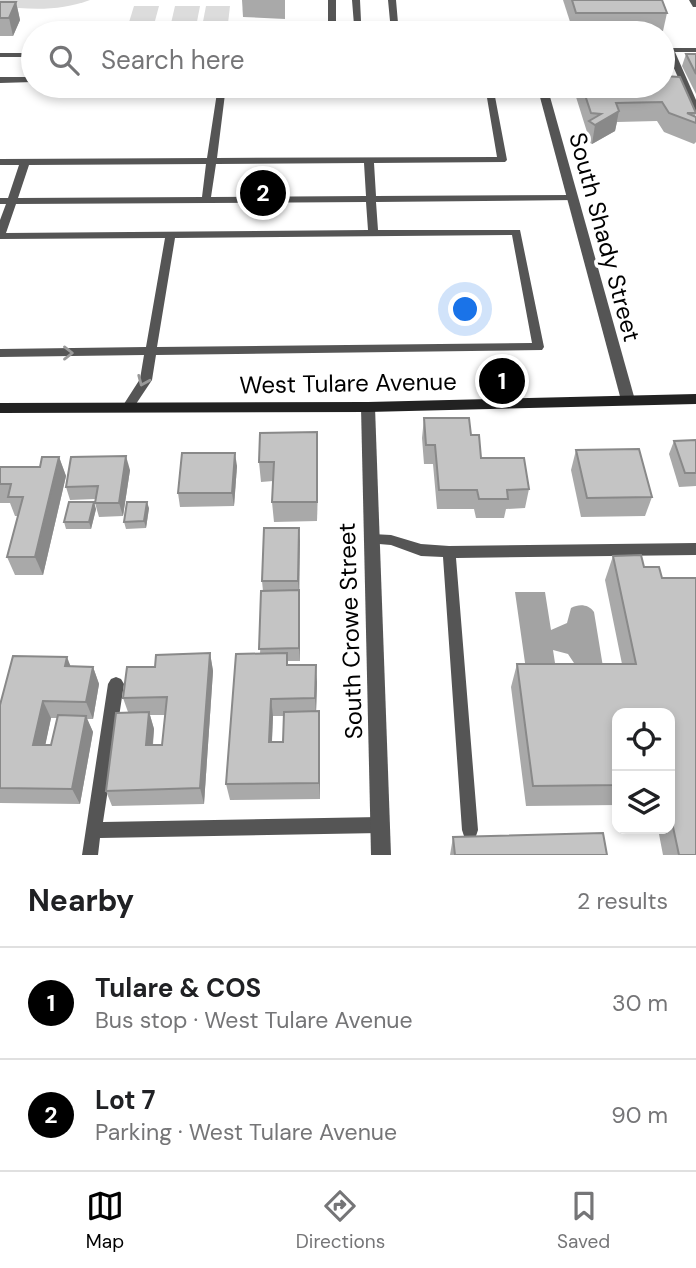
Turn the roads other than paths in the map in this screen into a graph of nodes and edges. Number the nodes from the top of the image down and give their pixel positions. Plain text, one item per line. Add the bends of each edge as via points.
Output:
1 (332, 0) edge
2 (356, 0) edge
3 (392, 0) edge
4 (693, 0) edge
5 (696, 5) edge
6 (332, 21) edge
7 (357, 21) edge
8 (394, 21) edge
9 (675, 50) edge
10 (696, 50) edge
11 (0, 55) edge
12 (21, 55) edge
13 (675, 68) edge
14 (0, 80) edge
15 (21, 80) edge
16 (220, 98) edge
17 (491, 98) edge
18 (545, 98) edge
19 (696, 110) edge
20 (369, 160) junction
21 (0, 162) edge
22 (25, 162) junction
23 (211, 162) junction
24 (573, 198) junction
25 (371, 199) junction
26 (206, 200) junction
27 (0, 201) edge
28 (12, 201) junction
29 (373, 233) junction
30 (171, 234) junction
31 (0, 235) edge
32 (151, 352) junction
33 (0, 353) edge
34 (696, 399) edge
35 (628, 400) junction
36 (128, 407) junction
37 (368, 407) junction
38 (0, 408) edge
39 (372, 539) junction
40 (696, 549) edge
41 (449, 551) junction
42 (116, 684) dead end
43 (380, 825) junction
44 (93, 830) junction
45 (470, 830) dead end
46 (90, 855) edge
47 (381, 855) edge

1 - 6 lane
2 - 7 lane
3 - 8 lane
4 - 5 lane
9 - 10 lane
11 - 12 lane
13 - 19 lane
14 - 15 lane
16 - 23 lane
17 - 20 lane via 502,160
18 - 24 street, South Shady Street
20 - 23 lane
20 - 25 lane
21 - 22 lane
22 - 23 lane
22 - 28 lane
23 - 26 lane
24 - 25 lane
24 - 35 street, South Shady Street
25 - 26 lane
25 - 29 lane
26 - 28 lane
27 - 28 lane
28 - 31 lane
29 - 30 lane
29 - 32 lane via 516,232 538,347
30 - 31 lane
30 - 32 lane
33 -> 32 lane
32 -> 36 lane via 146,380
34 - 35 street, West Tulare Avenue
35 - 37 street, West Tulare Avenue
36 - 37 street, West Tulare Avenue
36 - 38 street, West Tulare Avenue
37 - 39 street, South Crowe Street
39 - 41 lane
39 - 43 street, South Crowe Street
40 - 41 lane
41 - 45 lane
42 - 44 lane
43 - 44 lane
43 - 47 street, South Crowe Street
44 - 46 lane

